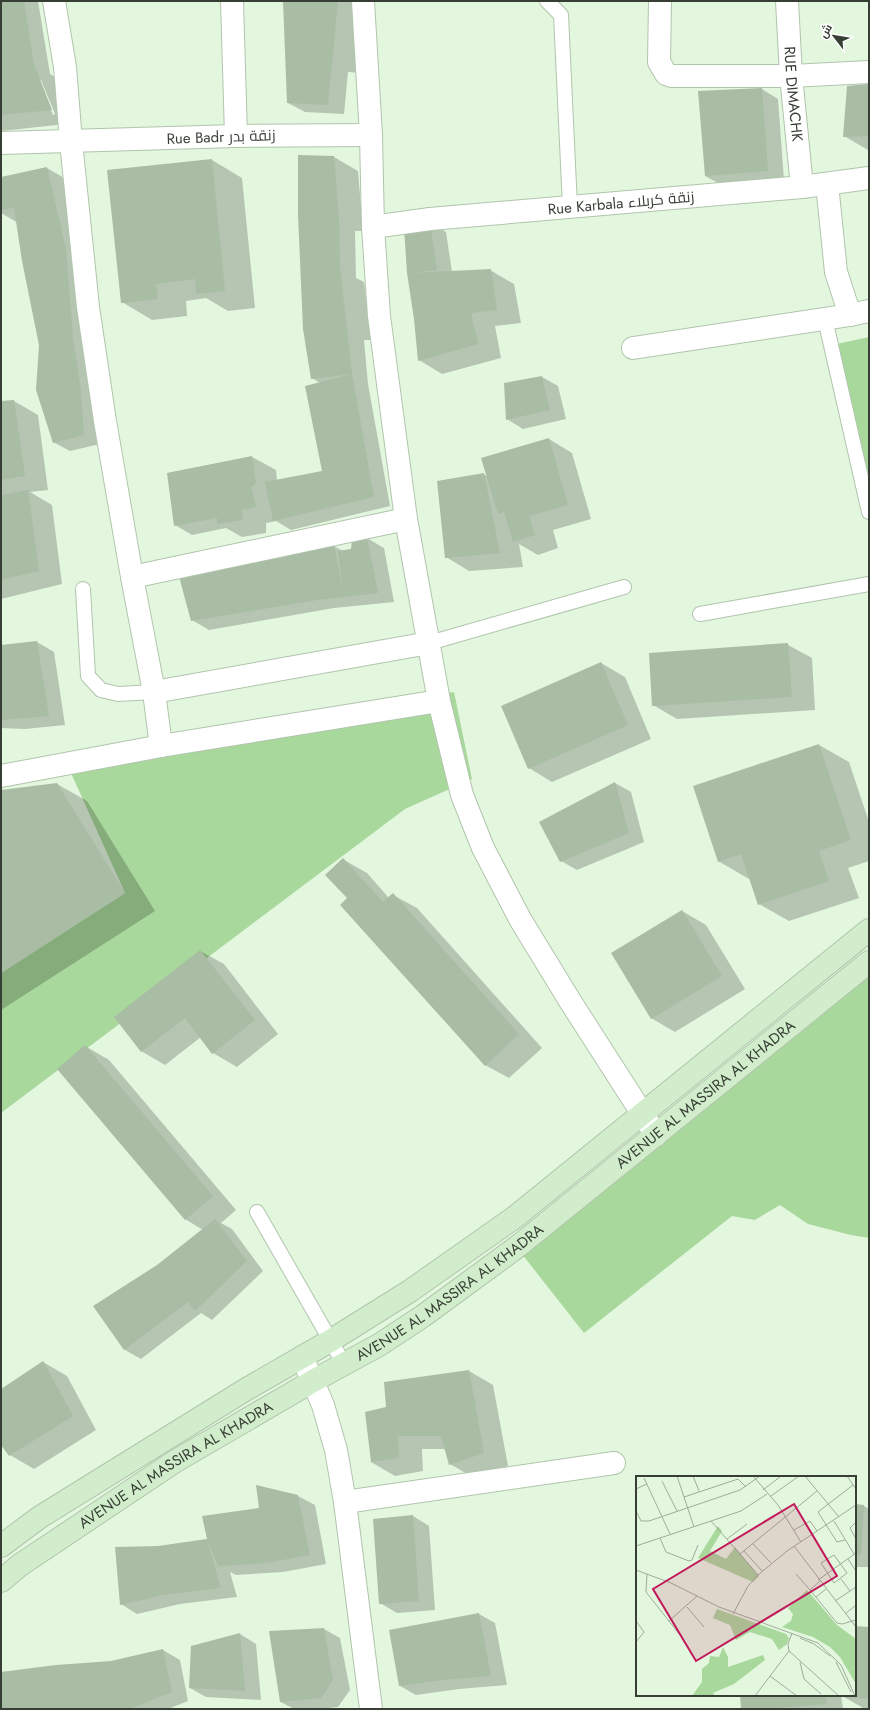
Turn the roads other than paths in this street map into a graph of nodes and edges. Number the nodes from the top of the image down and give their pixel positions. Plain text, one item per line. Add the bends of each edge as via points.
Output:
1 (54, 1) edge
2 (232, 1) edge
3 (363, 1) edge
4 (547, 1) edge
5 (660, 1) edge
6 (787, 1) edge
7 (869, 72) edge
8 (791, 76) junction
9 (372, 135) junction
10 (236, 136) junction
11 (71, 142) junction
12 (1, 143) edge
13 (869, 178) edge
14 (827, 184) junction
15 (802, 187) junction
16 (570, 207) junction
17 (373, 227) junction
18 (859, 313) edge
19 (825, 319) junction
20 (633, 348) dead end
21 (869, 512) edge
22 (406, 519) junction
23 (132, 578) junction
24 (869, 584) edge
25 (624, 587) dead end
26 (83, 589) dead end
27 (700, 614) dead end
28 (429, 643) junction
29 (154, 692) junction
30 (439, 701) junction
31 (161, 746) junction
32 (1, 776) edge
33 (869, 930) edge
34 (869, 962) edge
35 (643, 1114) junction
36 (656, 1135) junction
37 (257, 1212) dead end
38 (330, 1341) junction
39 (302, 1357) junction
40 (344, 1364) junction
41 (313, 1380) junction
42 (614, 1463) dead end
43 (345, 1502) junction
44 (1, 1546) edge
45 (1, 1581) edge
46 (371, 1709) edge

1 - 11 street via 65,67
2 - 10 street
3 - 9 street
4 - 16 lane via 561,15
5 - 8 street via 659,62 666,74
6 - 8 street, RUE DIMACHK
7 - 8 street
8 - 15 street, RUE DIMACHK
9 - 10 street, Rue Badr زنقة بدر
9 - 17 street
10 - 11 street, Rue Badr زنقة بدر
11 - 12 street, Rue Badr زنقة بدر
11 - 23 street via 91,322
13 - 14 street, Rue Karbala زنقة كربلاء
14 - 15 street, Rue Karbala زنقة كربلاء
14 - 18 street via 836,272
15 - 16 street, Rue Karbala زنقة كربلاء
16 - 17 street, Rue Karbala زنقة كربلاء via 430,219
17 - 22 street via 379,316
18 - 19 street
19 - 20 street
19 - 21 lane
22 - 23 street
22 - 28 street
23 - 29 street
24 - 27 lane
25 - 28 lane
26 - 29 lane via 88,676 101,690 118,694
28 - 29 street
28 - 30 street
29 - 31 street
30 - 31 street
30 - 35 street via 462,795 484,848 520,919
31 - 32 street
33 - 35 main road, AVENUE AL MASSIRA AL KHADRA
34 - 36 main road, AVENUE AL MASSIRA AL KHADRA
35 - 36 street
35 - 38 main road, AVENUE AL MASSIRA AL KHADRA via 515,1217 416,1287
36 - 40 main road, AVENUE AL MASSIRA AL KHADRA via 466,1286 411,1324
37 - 38 lane
38 - 39 main road, AVENUE AL MASSIRA AL KHADRA
38 - 40 lane
39 - 41 street
39 - 44 main road, AVENUE AL MASSIRA AL KHADRA via 40,1517
40 - 41 main road, AVENUE AL MASSIRA AL KHADRA
41 - 43 street via 324,1405 336,1450
41 - 45 main road, AVENUE AL MASSIRA AL KHADRA via 174,1462 20,1565
42 - 43 street
43 - 46 street

